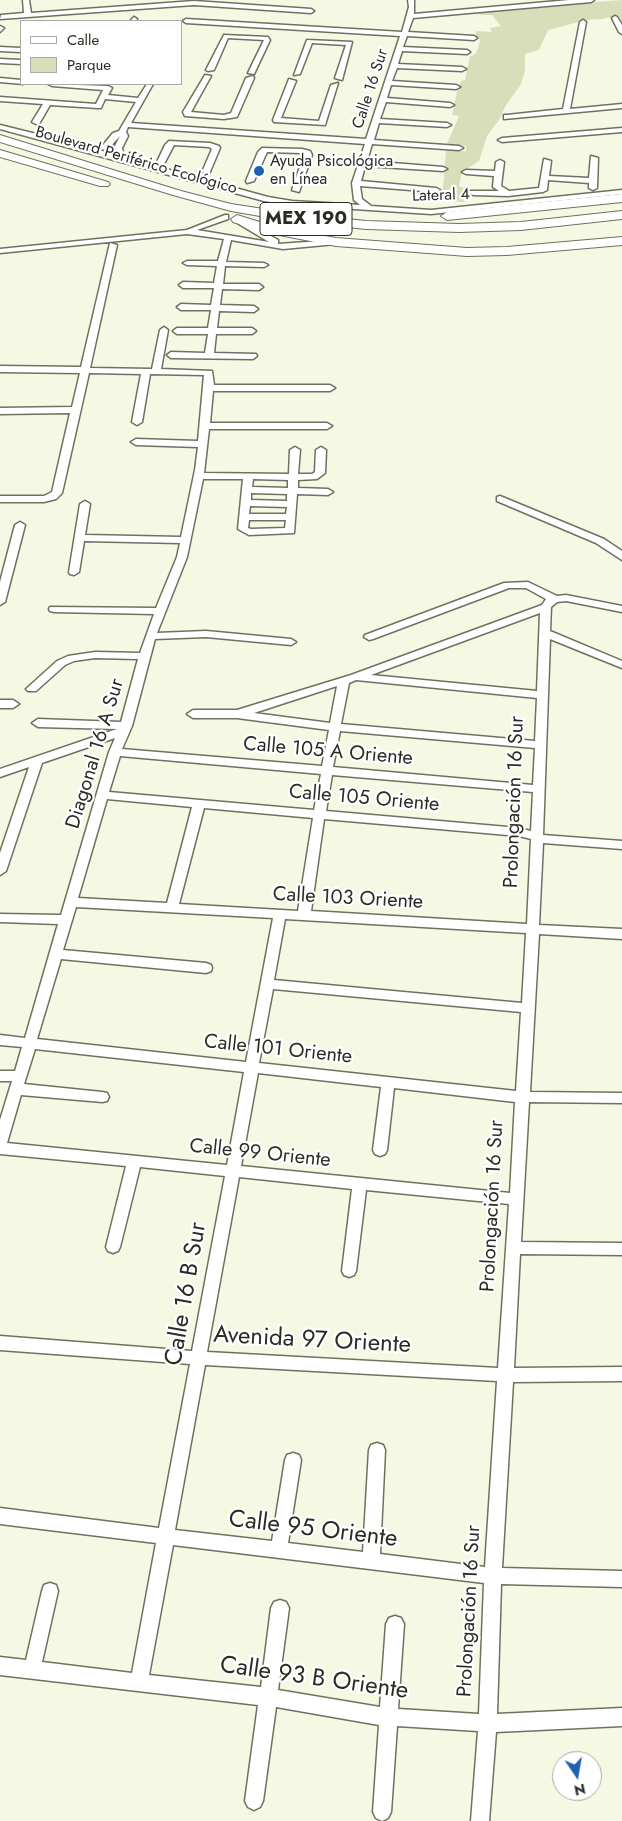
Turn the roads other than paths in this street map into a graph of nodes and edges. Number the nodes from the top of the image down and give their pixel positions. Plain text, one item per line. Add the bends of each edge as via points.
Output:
1 (26, 0) edge
2 (68, 0) edge
3 (111, 0) edge
4 (411, 0) edge
5 (482, 0) edge
6 (591, 0) edge
7 (195, 1) edge
8 (567, 1) edge
9 (114, 8) junction
10 (488, 8) junction
11 (311, 11) dead end
12 (72, 12) junction
13 (28, 15) junction
14 (410, 16) junction
15 (1, 17) edge
16 (615, 18) dead end
17 (186, 21) junction
18 (583, 22) dead end
19 (253, 25) junction
20 (182, 27) edge
21 (338, 30) junction
22 (622, 32) edge
23 (404, 34) junction
24 (248, 36) junction
25 (474, 38) dead end
26 (334, 41) junction
27 (0, 48) edge
28 (9, 49) junction
29 (398, 49) junction
30 (20, 50) edge
31 (467, 52) dead end
32 (1, 61) edge
33 (20, 62) edge
34 (393, 66) junction
35 (462, 69) dead end
36 (0, 80) edge
37 (20, 82) edge
38 (388, 83) junction
39 (66, 85) edge
40 (149, 85) edge
41 (456, 87) dead end
42 (104, 96) junction
43 (140, 100) junction
44 (382, 100) junction
45 (1, 101) edge
46 (48, 102) junction
47 (450, 105) dead end
48 (622, 106) edge
49 (566, 112) junction
50 (209, 116) junction
51 (507, 117) dead end
52 (0, 120) edge
53 (375, 120) junction
54 (36, 122) dead end
55 (298, 122) junction
56 (447, 125) dead end
57 (0, 127) edge
58 (124, 129) junction
59 (622, 130) edge
60 (203, 131) junction
61 (293, 137) junction
62 (0, 138) edge
63 (502, 140) dead end
64 (60, 142) junction
65 (368, 142) junction
66 (197, 144) junction
67 (107, 145) junction
68 (119, 146) junction
69 (83, 148) junction
70 (459, 148) dead end
71 (288, 150) junction
72 (0, 154) edge
73 (594, 158) dead end
74 (126, 160) junction
75 (547, 161) dead end
76 (161, 162) dead end
77 (500, 162) dead end
78 (362, 163) junction
79 (443, 169) dead end
80 (206, 172) dead end
81 (466, 172) dead end
82 (499, 174) junction
83 (546, 178) junction
84 (250, 181) dead end
85 (356, 185) junction
86 (296, 190) dead end
87 (436, 190) dead end
88 (474, 193) dead end
89 (515, 194) junction
90 (621, 195) edge
91 (348, 199) junction
92 (358, 200) junction
93 (527, 203) junction
94 (327, 206) junction
95 (370, 209) junction
96 (231, 214) junction
97 (622, 215) edge
98 (622, 226) edge
99 (187, 232) junction
100 (228, 237) junction
101 (622, 240) edge
102 (336, 242) junction
103 (113, 245) dead end
104 (283, 247) junction
105 (0, 251) edge
106 (187, 263) dead end
107 (221, 264) junction
108 (264, 265) dead end
109 (183, 285) dead end
110 (218, 286) junction
111 (259, 287) dead end
112 (181, 308) dead end
113 (216, 308) junction
114 (254, 309) dead end
115 (164, 330) dead end
116 (177, 331) dead end
117 (212, 331) junction
118 (252, 331) dead end
119 (171, 355) dead end
120 (209, 356) junction
121 (253, 356) dead end
122 (84, 368) junction
123 (0, 369) edge
124 (146, 371) junction
125 (156, 371) junction
126 (209, 388) junction
127 (330, 388) dead end
128 (75, 410) junction
129 (0, 411) edge
130 (137, 422) dead end
131 (205, 426) junction
132 (328, 426) dead end
133 (136, 442) dead end
134 (202, 444) junction
135 (295, 450) dead end
136 (321, 450) dead end
137 (198, 476) junction
138 (248, 476) junction
139 (292, 477) junction
140 (246, 490) junction
141 (291, 490) junction
142 (328, 492) dead end
143 (0, 498) edge
144 (500, 499) dead end
145 (245, 503) junction
146 (85, 504) dead end
147 (291, 504) junction
148 (244, 517) junction
149 (292, 517) junction
150 (20, 525) dead end
151 (80, 538) junction
152 (184, 540) junction
153 (620, 552) edge
154 (74, 572) dead end
155 (0, 602) edge
156 (550, 603) junction
157 (54, 609) dead end
158 (622, 609) edge
159 (160, 610) junction
160 (545, 633) junction
161 (150, 636) junction
162 (369, 637) dead end
163 (291, 642) dead end
164 (144, 656) junction
165 (622, 665) edge
166 (349, 679) junction
167 (32, 689) dead end
168 (541, 695) junction
169 (0, 704) edge
170 (13, 704) dead end
171 (193, 714) dead end
172 (237, 714) junction
173 (38, 723) dead end
174 (336, 727) junction
175 (125, 728) junction
176 (540, 745) junction
177 (115, 752) junction
178 (37, 760) junction
179 (328, 770) junction
180 (0, 773) edge
181 (538, 789) junction
182 (103, 796) junction
183 (199, 804) junction
184 (319, 814) junction
185 (537, 838) junction
186 (622, 845) edge
187 (0, 871) edge
188 (71, 902) junction
189 (172, 907) junction
190 (280, 914) junction
191 (304, 915) junction
192 (0, 918) edge
193 (66, 920) junction
194 (533, 929) junction
195 (622, 934) edge
196 (56, 954) junction
197 (206, 968) dead end
198 (267, 984) junction
199 (528, 1008) junction
200 (0, 1040) edge
201 (30, 1043) junction
202 (252, 1067) junction
203 (0, 1076) edge
204 (388, 1082) junction
205 (18, 1083) junction
206 (102, 1097) dead end
207 (522, 1097) junction
208 (622, 1098) edge
209 (0, 1146) edge
210 (380, 1150) dead end
211 (134, 1161) junction
212 (233, 1171) junction
213 (360, 1184) junction
214 (516, 1199) junction
215 (113, 1247) dead end
216 (513, 1248) junction
217 (622, 1249) edge
218 (349, 1271) dead end
219 (0, 1342) edge
220 (199, 1358) junction
221 (622, 1374) edge
222 (506, 1375) junction
223 (377, 1450) dead end
224 (293, 1460) dead end
225 (0, 1516) edge
226 (165, 1536) junction
227 (279, 1550) junction
228 (371, 1561) junction
229 (493, 1576) junction
230 (622, 1579) edge
231 (50, 1591) dead end
232 (280, 1608) dead end
233 (395, 1624) dead end
234 (0, 1666) edge
235 (32, 1670) junction
236 (139, 1683) junction
237 (268, 1697) junction
238 (387, 1717) junction
239 (622, 1717) edge
240 (488, 1723) junction
241 (254, 1801) dead end
242 (382, 1812) dead end
243 (480, 1821) edge

1 - 13 street
2 - 12 street
3 - 9 street
4 - 14 street, Calle 16 Sur
5 - 10 street
6 - 8 street
7 - 9 street
7 - 11 street
7 - 17 street
8 - 10 street
9 - 12 street
10 - 14 street
12 - 13 street
13 - 15 street
14 - 23 street, Calle 16 Sur
16 - 22 street
17 - 19 street
17 - 20 street
18 - 49 street
19 - 21 street
19 - 24 street
21 - 23 street
21 - 26 street
23 - 25 street
23 - 29 street, Calle 16 Sur
24 - 50 street via 267,40 234,115
24 - 50 street via 225,37 187,112 192,116
26 - 55 street via 351,44 322,123
26 - 55 street via 308,41 277,118
27 - 28 street
28 - 30 street
28 - 32 street
29 - 31 street
29 - 34 street, Calle 16 Sur
32 - 33 street
34 - 35 street
34 - 38 street, Calle 16 Sur
36 - 37 street
38 - 41 street
38 - 44 street, Calle 16 Sur
39 - 42 street via 108,88
40 - 43 street
42 - 43 street
42 - 46 street via 98,106
43 - 58 street
44 - 47 street
44 - 53 street, Calle 16 Sur
45 - 46 street
46 - 54 street
48 - 49 street
49 - 51 street
50 - 60 street
52 - 64 street via 50,134
53 - 56 street
53 - 65 street, Calle 16 Sur
55 - 61 street
57 - 64 street, Lateral 4
58 - 60 street
58 - 67 street
58 - 68 street
59 - 63 street
60 - 61 street
60 - 66 street
61 - 65 street
61 - 71 street
62 - 96 highway, Boulevard Periférico Ecológico / MEX 190 via 177,193
64 - 69 street, Lateral 4
65 - 70 street
65 - 78 street, Calle 16 Sur
66 - 76 street via 172,143
66 - 80 street via 216,148
67 - 68 street
67 - 69 street
68 - 74 street via 119,154
69 - 74 street, Lateral 4
71 - 84 street via 262,152
71 - 86 street via 307,153
72 - 96 highway, Boulevard Periférico Ecológico / MEX 190
73 - 83 street via 594,185
74 - 94 street, Lateral 4 via 267,199
75 - 83 street
77 - 82 street
78 - 79 street
78 - 85 street, Calle 16 Sur
81 - 82 street
82 - 89 street via 497,187
83 - 89 street via 543,190
85 - 87 street
85 - 91 street, Calle 16 Sur
85 - 92 street, Calle 16 Sur
88 - 89 street
89 - 93 street
90 - 93 street, Lateral 4
90 - 96 highway via 447,216
91 - 92 street
91 - 94 street
92 - 95 street
93 - 95 street, Lateral 4 via 432,212
94 - 95 street, Lateral 4
96 - 97 highway, Boulevard Periférico Ecológico / MEX 190 via 418,228 521,226
96 - 98 highway, Boulevard Periférico Ecológico / MEX 190 via 328,232 427,239 518,237
96 - 99 street
96 - 102 highway via 274,230
96 - 104 street
99 - 100 street
99 - 105 street
100 - 104 street
100 - 107 street
101 - 102 highway via 467,252
102 - 104 street
103 - 122 street
106 - 107 street
107 - 108 street
107 - 110 street
109 - 110 street
110 - 111 street
110 - 113 street
112 - 113 street
113 - 114 street
113 - 117 street
115 - 125 street
116 - 117 street
117 - 118 street
117 - 120 street
119 - 120 street
120 - 121 street
122 - 123 street
122 - 124 street
122 - 128 street
124 - 125 street
124 - 130 street
125 - 126 street, Diagonal 16 A Sur via 207,372
126 - 127 street
126 - 131 street, Diagonal 16 A Sur
128 - 129 street
128 - 143 street via 57,493 44,499
131 - 132 street
131 - 134 street, Diagonal 16 A Sur
133 - 134 street
134 - 137 street, Diagonal 16 A Sur
135 - 139 street
136 - 139 street via 318,474 314,477
137 - 138 street
137 - 152 street, Diagonal 16 A Sur
138 - 139 street
138 - 140 street
139 - 141 street
140 - 141 street
140 - 145 street
141 - 142 street
141 - 147 street
144 - 153 street
145 - 147 street
145 - 148 street
146 - 151 street
147 - 149 street
148 - 149 street
148 - 149 street via 243,529 249,532 290,531
150 - 155 street
151 - 152 street
151 - 154 street
152 - 159 street, Diagonal 16 A Sur via 182,557
156 - 158 street via 566,598
156 - 160 street, Prolongación 16 Sur
156 - 162 street via 528,584 508,585
156 - 166 street
157 - 159 street
159 - 161 street, Diagonal 16 A Sur
160 - 165 street
160 - 168 street, Prolongación 16 Sur
161 - 163 street via 206,634
161 - 164 street, Diagonal 16 A Sur
164 - 167 street via 72,658 61,663
164 - 175 street, Diagonal 16 A Sur
166 - 168 street
166 - 172 street
166 - 174 street
168 - 176 street, Prolongación 16 Sur
169 - 170 street
171 - 172 street
172 - 174 street
173 - 175 street
174 - 176 street
174 - 179 street
175 - 177 street, Diagonal 16 A Sur
175 - 178 street
176 - 181 street, Prolongación 16 Sur
177 - 179 street, Calle 105 A Oriente
177 - 182 street, Diagonal 16 A Sur
178 - 180 street
178 - 187 street
179 - 181 street, Calle 105 A Oriente
179 - 184 street
181 - 185 street, Prolongación 16 Sur
182 - 183 street, Calle 105 Oriente
182 - 188 street, Diagonal 16 A Sur
183 - 184 street, Calle 105 Oriente
183 - 189 street
184 - 185 street, Calle 105 Oriente via 519,832
184 - 191 street
185 - 186 street, Calle 105 Oriente
185 - 194 street, Prolongación 16 Sur
188 - 189 street, Calle 103 Oriente
188 - 193 street, Diagonal 16 A Sur
189 - 190 street, Calle 103 Oriente
190 - 191 street, Calle 103 Oriente
190 - 198 street, Calle 16 B Sur
191 - 194 street, Calle 103 Oriente
192 - 193 street
193 - 196 street, Diagonal 16 A Sur
194 - 195 street, Calle 103 Oriente
194 - 199 street, Prolongación 16 Sur
196 - 197 street
196 - 201 street, Diagonal 16 A Sur
198 - 199 street
198 - 202 street, Calle 16 B Sur
199 - 207 street, Prolongación 16 Sur
200 - 201 street, Calle 101 Oriente
201 - 202 street, Calle 101 Oriente
201 - 205 street, Diagonal 16 A Sur
202 - 204 street, Calle 101 Oriente
202 - 212 street, Calle 16 B Sur
203 - 205 street
204 - 207 street, Calle 101 Oriente
204 - 210 street
205 - 206 street
205 - 209 street, Diagonal 16 A Sur
207 - 208 street, Calle 101 Oriente
207 - 214 street, Prolongación 16 Sur
209 - 211 street, Calle 99 Oriente
211 - 212 street, Calle 99 Oriente
211 - 215 street
212 - 213 street, Calle 99 Oriente
212 - 220 street, Calle 16 B Sur
213 - 214 street, Calle 99 Oriente
213 - 218 street
214 - 216 street, Prolongación 16 Sur
216 - 217 street
216 - 222 street, Prolongación 16 Sur
219 - 220 street, Avenida 97 Oriente
220 - 222 street, Avenida 97 Oriente
220 - 226 street, Calle 16 B Sur
221 - 222 street, Avenida 97 Oriente
222 - 229 street, Prolongación 16 Sur
223 - 228 street
224 - 227 street
225 - 226 street, Calle 95 Oriente
226 - 227 street, Calle 95 Oriente
226 - 236 street, Calle 16 B Sur
227 - 228 street, Calle 95 Oriente
228 - 229 street, Calle 95 Oriente
229 - 230 street, Calle 95 Oriente
229 - 240 street, Prolongación 16 Sur
231 - 235 street
232 - 237 street
233 - 238 street
234 - 235 street, Calle 93 B Oriente
235 - 236 street, Calle 93 B Oriente
236 - 237 street, Calle 93 B Oriente
237 - 238 street, Calle 93 B Oriente
237 - 241 street
238 - 240 street, Calle 93 B Oriente
238 - 242 street
239 - 240 street, Calle 93 B Oriente
240 - 243 street, Prolongación 16 Sur

